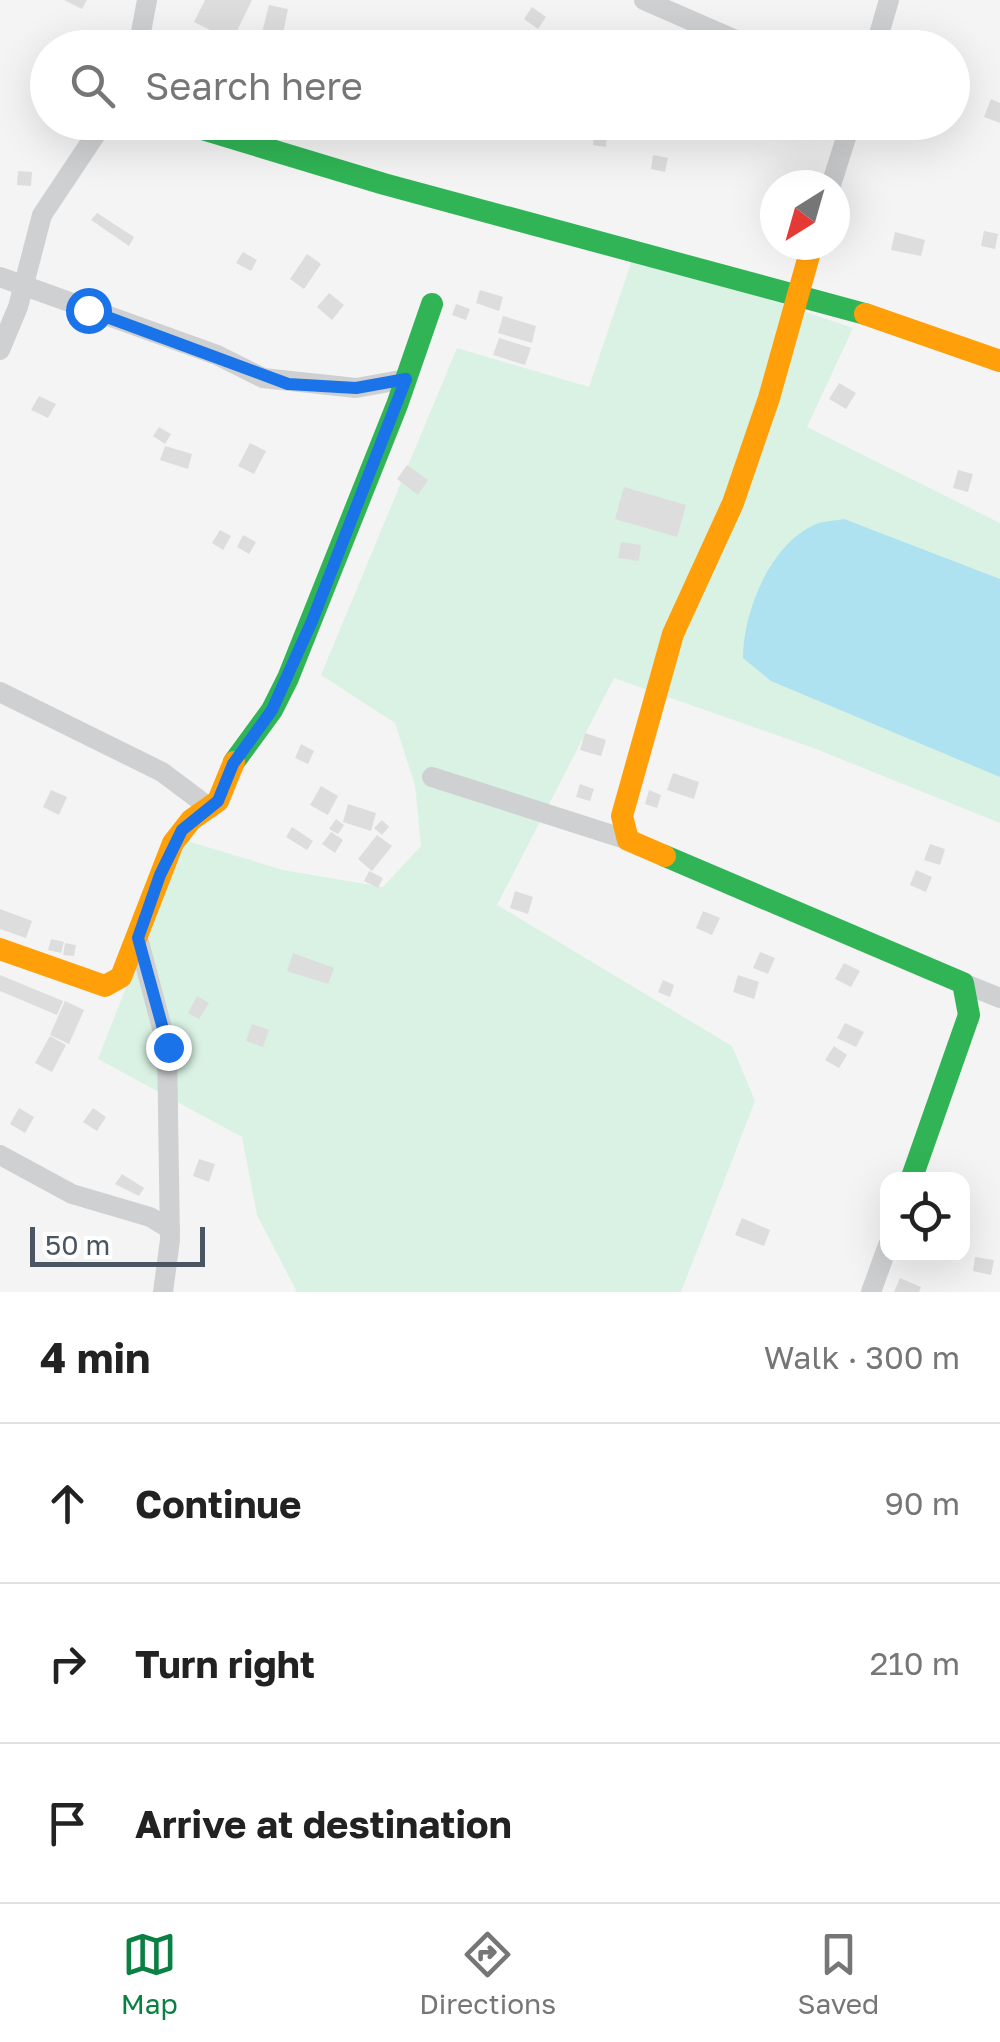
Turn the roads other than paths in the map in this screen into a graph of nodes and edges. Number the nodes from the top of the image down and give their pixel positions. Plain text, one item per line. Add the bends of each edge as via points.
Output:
1 (147, 0) edge
2 (644, 0) edge
3 (889, 0) edge
4 (141, 30) edge
5 (713, 30) edge
6 (880, 30) edge
7 (92, 140) edge
8 (232, 140) edge
9 (846, 140) edge
10 (837, 170) edge
11 (807, 260) edge
12 (0, 278) edge
13 (23, 283) junction
14 (796, 294) junction
15 (432, 304) dead end
16 (0, 350) edge
17 (1000, 360) edge
18 (406, 379) junction
19 (0, 692) edge
20 (432, 777) dead end
21 (210, 808) junction
22 (628, 840) junction
23 (138, 938) junction
24 (0, 949) edge
25 (963, 983) junction
26 (1000, 998) edge
27 (0, 1156) edge
28 (914, 1172) edge
29 (170, 1229) junction
30 (882, 1262) edge
31 (163, 1292) edge
32 (871, 1292) edge

1 - 4 street
2 - 5 street
3 - 6 street
7 - 13 street via 42,215
8 - 14 street
9 - 10 street
11 - 14 street
12 - 13 street
13 - 16 street
13 - 18 street via 263,378 356,388
14 - 17 street
14 - 22 street via 733,504 654,692 622,816
15 - 18 street
18 - 21 street via 288,678
19 - 21 street via 162,772
20 - 22 street
21 - 23 street via 173,843
22 - 25 street
23 - 24 street via 121,977 105,986
23 - 29 street via 168,1047
25 - 26 street
25 - 28 street via 969,1015
27 - 29 street via 72,1194
29 - 31 street
30 - 32 street

